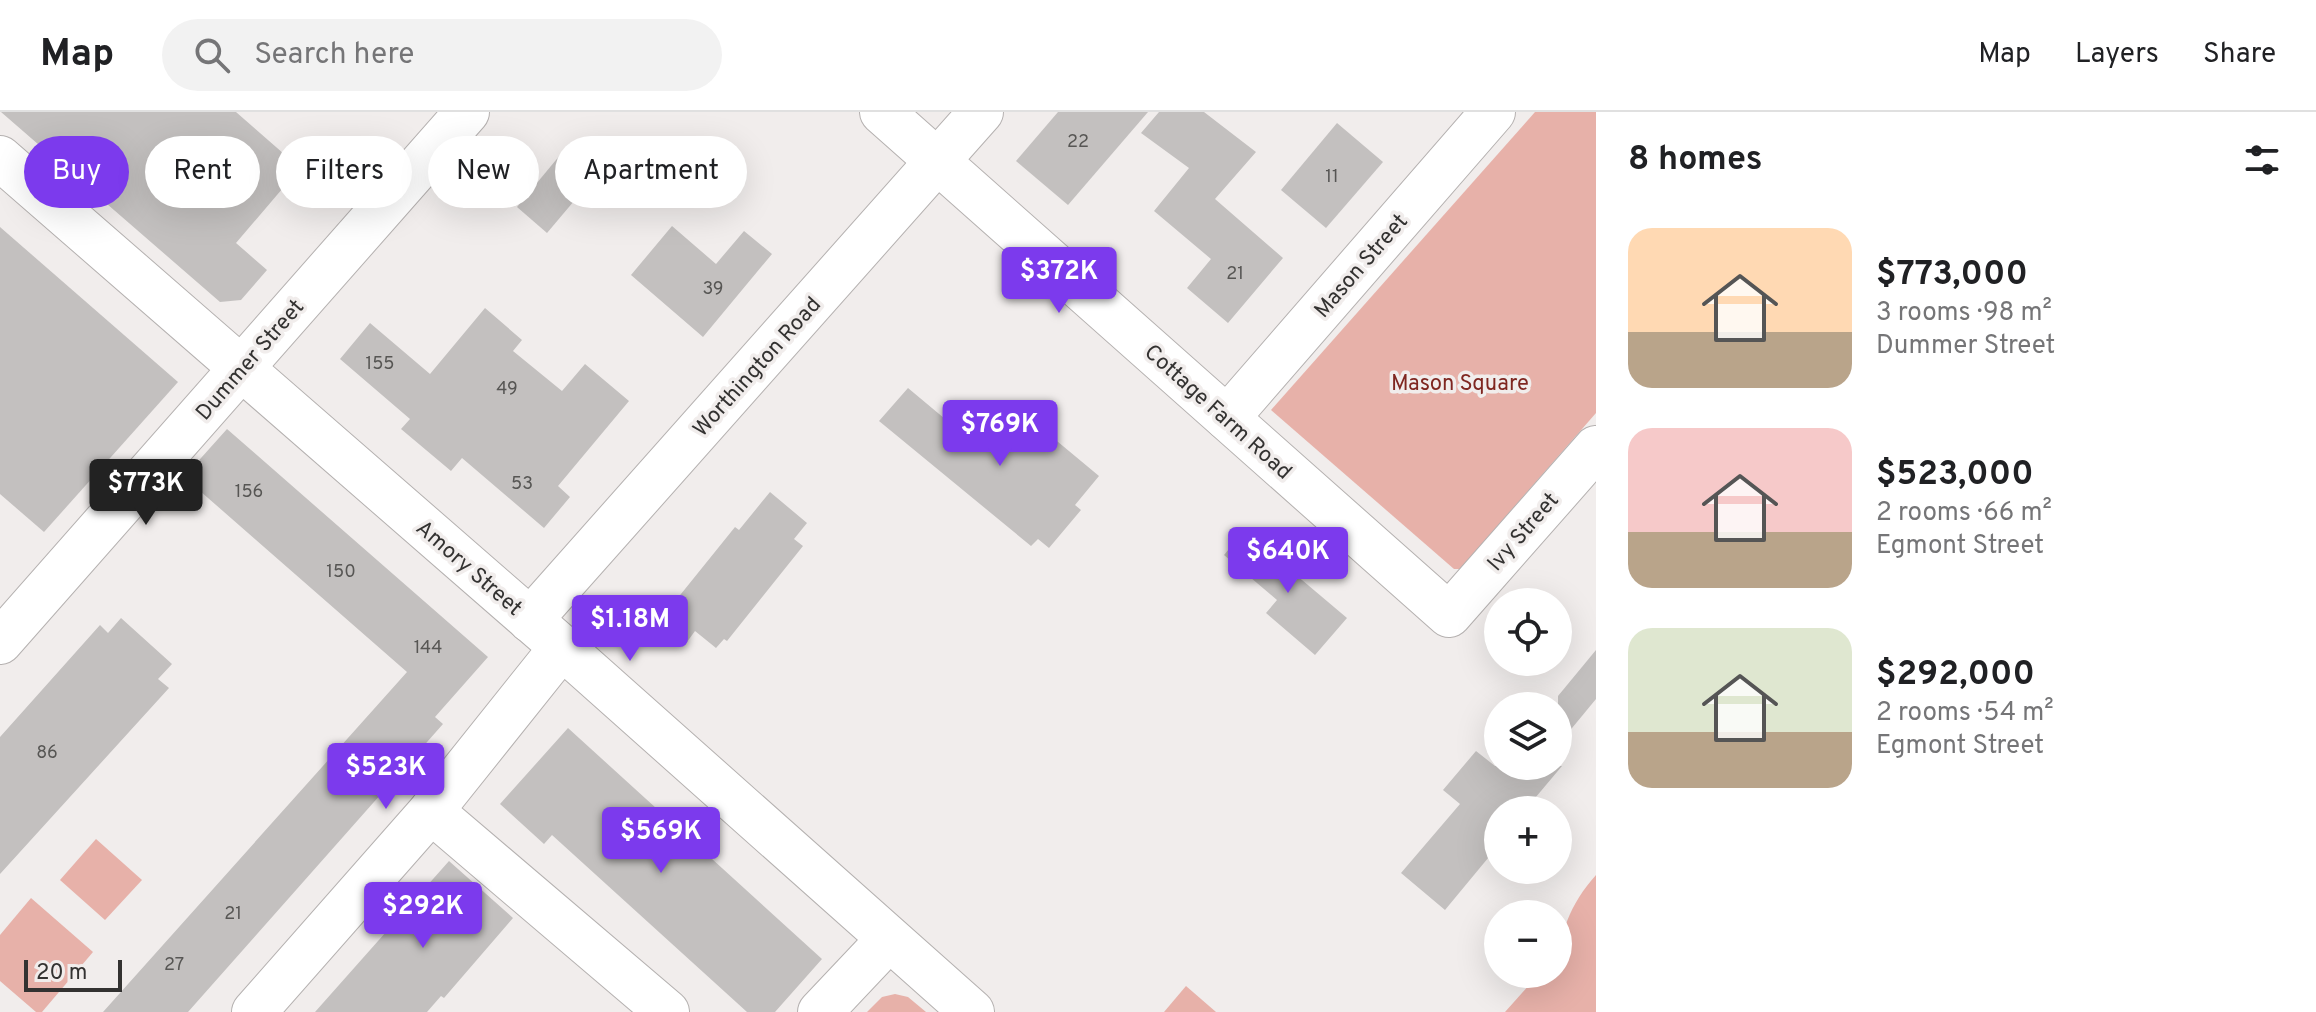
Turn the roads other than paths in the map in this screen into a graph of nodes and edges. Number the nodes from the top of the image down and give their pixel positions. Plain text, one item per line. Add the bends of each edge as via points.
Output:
1 (467, 112) edge
2 (882, 112) edge
3 (981, 112) edge
4 (1493, 112) edge
5 (0, 158) edge
6 (937, 162) junction
7 (242, 367) junction
8 (1227, 418) junction
9 (1596, 448) edge
10 (1449, 615) joint
11 (546, 634) junction
12 (0, 642) edge
13 (431, 811) junction
14 (889, 939) junction
15 (254, 1012) edge
16 (667, 1012) edge
17 (820, 1012) edge
18 (972, 1012) edge

1 - 7 street, Dummer Street
2 - 6 street, Cottage Farm Road
3 - 6 street, Worthington Road
4 - 8 street, Mason Street
5 - 7 street, Amory Street
6 - 8 street, Cottage Farm Road
6 - 11 street, Worthington Road
7 - 11 street, Amory Street
7 - 12 street, Dummer Street
8 - 10 street, Cottage Farm Road
9 - 10 street, Ivy Street
11 - 13 street, Worthington Road
11 - 14 street, Amory Street
13 - 15 street, Worthington Road
13 - 16 street
14 - 17 street
14 - 18 street, Amory Street

